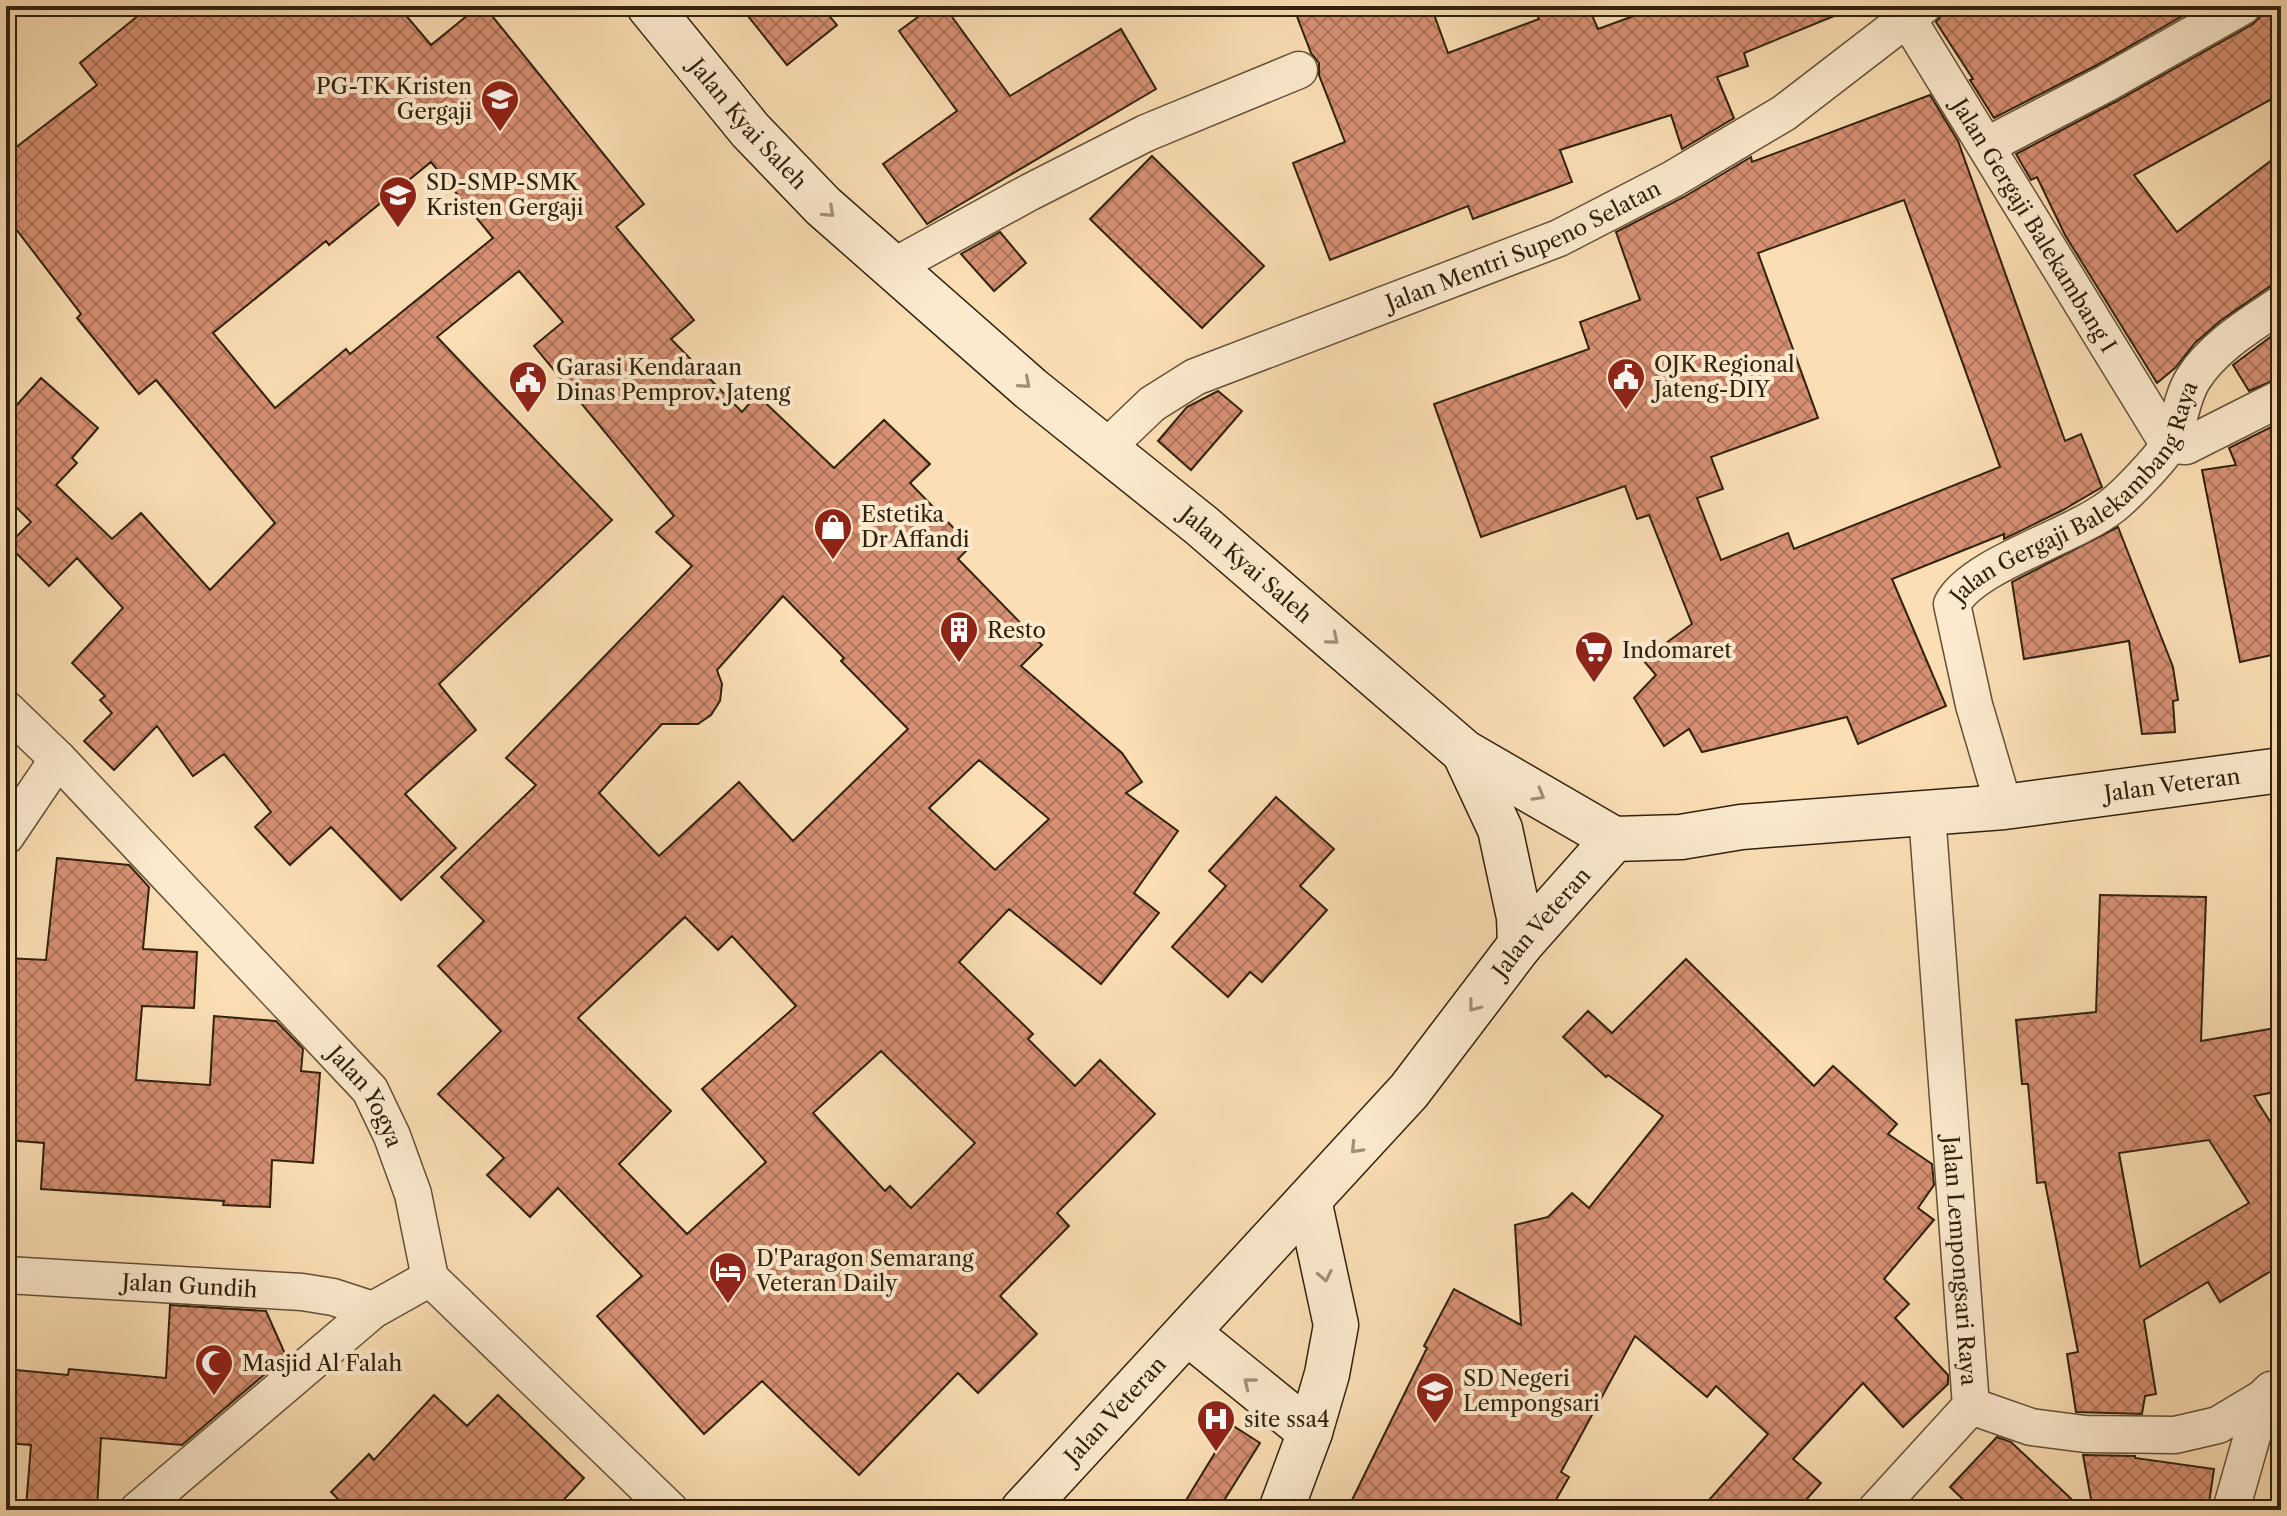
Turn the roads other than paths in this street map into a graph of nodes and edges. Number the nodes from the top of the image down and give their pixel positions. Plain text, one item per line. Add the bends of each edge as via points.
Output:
1 (649, 6) edge
2 (2243, 6) edge
3 (1911, 10) edge
4 (1299, 70) dead end
5 (1986, 146) junction
6 (891, 268) junction
7 (2281, 304) edge
8 (2281, 398) edge
9 (2169, 445) junction
10 (1106, 448) junction
11 (6, 709) edge
12 (1464, 752) junction
13 (58, 759) junction
14 (2281, 770) edge
15 (2004, 807) junction
16 (1927, 814) junction
17 (6, 836) edge
18 (1614, 839) junction
19 (1520, 945) junction
20 (1309, 1200) junction
21 (6, 1275) edge
22 (430, 1278) junction
23 (373, 1310) junction
24 (1188, 1333) junction
25 (2275, 1400) edge
26 (1971, 1406) junction
27 (1310, 1432) junction
28 (138, 1510) edge
29 (670, 1510) edge
30 (1023, 1510) edge
31 (1281, 1510) edge
32 (1876, 1510) edge
33 (2231, 1510) edge

1 -> 6 main road, Jalan Kyai Saleh via 750,130
2 - 5 street
3 - 5 street, Jalan Gergaji Balekambang I
3 - 10 street, Jalan Mentri Supeno Selatan via 1784,113 1673,179 1559,238 1195,377 1152,404
4 - 6 street via 1146,133
5 - 9 street, Jalan Gergaji Balekambang I
6 -> 10 main road, Jalan Kyai Saleh
7 - 9 street, Jalan Gergaji Balekambang Raya via 2221,347 2191,381
8 - 9 street via 2186,446
9 - 15 street, Jalan Gergaji Balekambang Raya via 2114,505 1977,576 1952,604
10 -> 12 main road, Jalan Kyai Saleh
11 - 13 street, Jalan Yogya
12 -> 18 main road, Jalan Kyai Saleh
12 - 19 main road via 1500,829
13 - 17 street
13 - 22 street, Jalan Yogya via 370,1090 413,1194
14 - 15 main road, Jalan Veteran
15 - 16 main road, Jalan Veteran
16 - 18 main road, Jalan Veteran
16 - 26 street, Jalan Lempongsari Raya
18 - 19 main road, Jalan Veteran
19 -> 20 main road, Jalan Veteran via 1409,1091
20 - 24 main road, Jalan Veteran
20 -> 27 main road via 1336,1325
21 - 23 street, Jalan Gundih via 302,1292
22 - 23 street
22 - 29 street
23 - 28 street
27 -> 24 main road
24 - 30 main road, Jalan Veteran
25 - 26 street, Jalan Lempongsari Raya via 2218,1425 2175,1435 2045,1429
25 - 33 street
26 - 32 street
27 - 31 main road

